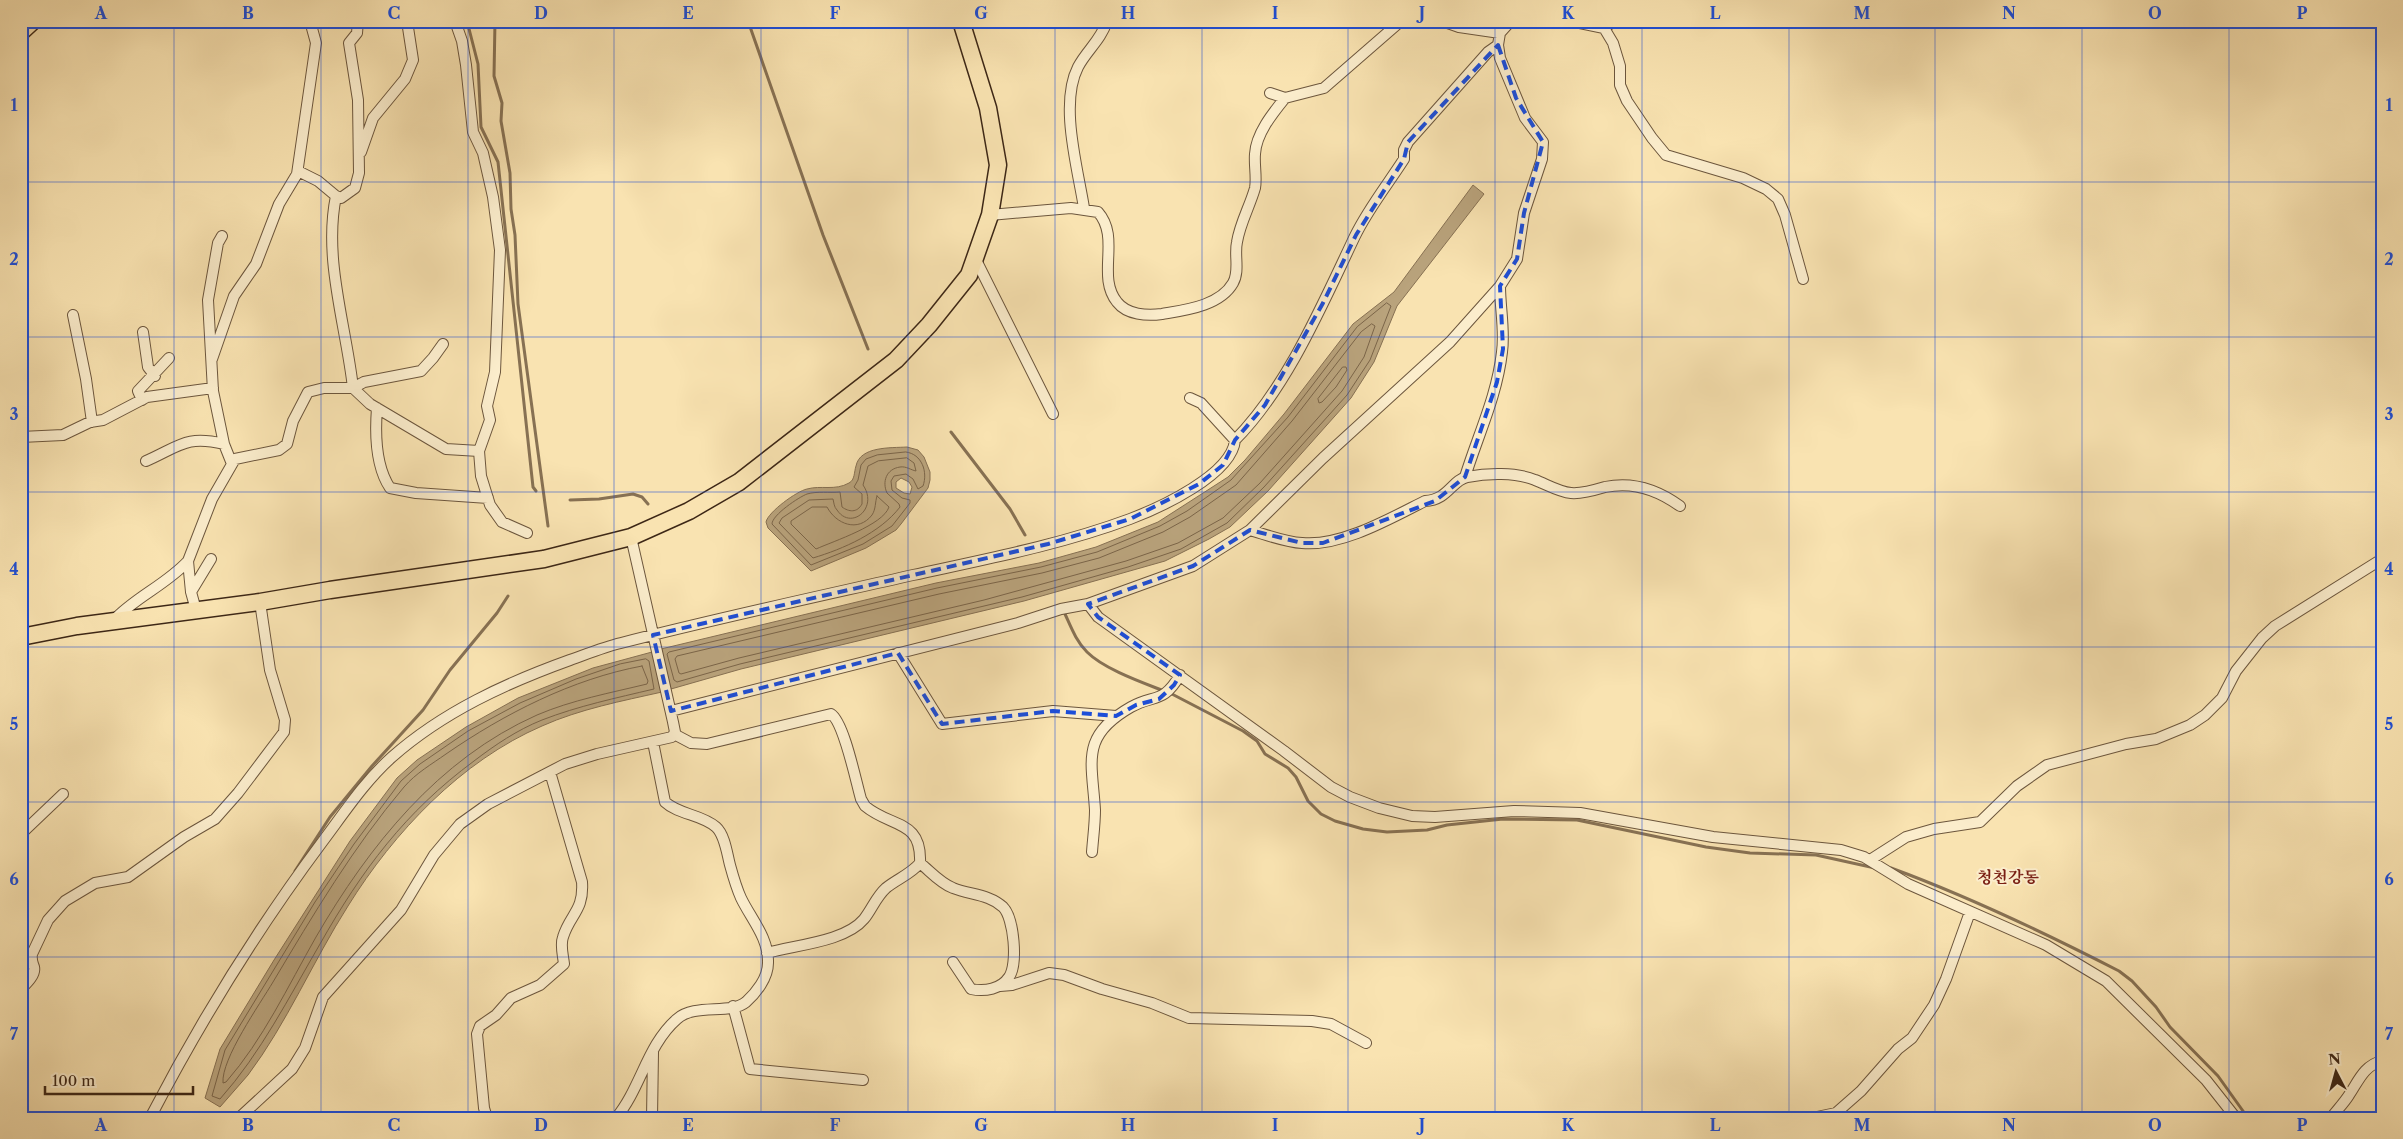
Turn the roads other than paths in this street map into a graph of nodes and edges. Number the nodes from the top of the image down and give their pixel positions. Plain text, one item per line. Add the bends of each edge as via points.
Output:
1 (33, 21) edge
2 (310, 21) edge
3 (358, 21) edge
4 (407, 21) edge
5 (455, 21) edge
6 (961, 21) edge
7 (1107, 21) edge
8 (1401, 21) edge
9 (1442, 21) edge
10 (1522, 21) edge
11 (1570, 21) edge
12 (1614, 21) edge
13 (1508, 22) edge
14 (1604, 28) junction
15 (21, 32) edge
16 (1500, 33) junction
17 (1498, 45) junction
18 (1270, 93) dead end
19 (1285, 98) junction
20 (358, 157) junction
21 (298, 171) junction
22 (336, 196) junction
23 (1084, 208) junction
24 (990, 215) junction
25 (222, 236) dead end
26 (976, 260) junction
27 (1803, 278) dead end
28 (1500, 286) junction
29 (73, 315) dead end
30 (143, 332) dead end
31 (442, 344) dead end
32 (169, 358) dead end
33 (212, 359) junction
34 (155, 376) junction
35 (213, 388) junction
36 (353, 388) junction
37 (1190, 398) dead end
38 (142, 400) junction
39 (377, 408) junction
40 (1054, 414) dead end
41 (92, 422) junction
42 (21, 437) edge
43 (1235, 440) junction
44 (224, 444) junction
45 (479, 451) junction
46 (146, 461) dead end
47 (232, 464) junction
48 (1465, 477) junction
49 (488, 498) junction
50 (1680, 506) dead end
51 (1250, 530) junction
52 (527, 533) dead end
53 (631, 537) junction
54 (211, 559) dead end
55 (2382, 559) edge
56 (188, 561) junction
57 (190, 592) junction
58 (260, 602) junction
59 (1088, 604) junction
60 (196, 610) junction
61 (112, 622) junction
62 (21, 637) edge
63 (654, 638) junction
64 (898, 653) junction
65 (1180, 675) junction
66 (671, 711) junction
67 (1116, 716) junction
68 (674, 734) junction
69 (653, 742) junction
70 (550, 772) junction
71 (64, 794) dead end
72 (21, 834) edge
73 (1092, 852) dead end
74 (1875, 862) junction
75 (920, 863) junction
76 (1970, 912) junction
77 (766, 953) junction
78 (953, 962) dead end
79 (1000, 986) junction
80 (21, 990) edge
81 (733, 1006) junction
82 (1366, 1043) dead end
83 (653, 1049) junction
84 (2382, 1061) edge
85 (863, 1080) dead end
86 (150, 1118) edge
87 (238, 1118) edge
88 (487, 1118) edge
89 (616, 1118) edge
90 (652, 1118) edge
91 (1812, 1118) edge
92 (2236, 1118) edge
93 (2331, 1118) edge

1 - 15 main road
2 - 21 street via 316,43
3 - 20 street via 358,33 349,43 358,100
4 - 20 street via 413,60 405,79 373,118
5 - 45 street via 465,57 473,132 483,153 494,197 500,250 495,372 487,406 490,420
6 - 24 main road via 978,69 997,148 998,165
7 - 23 street via 1104,33 1078,67 1071,95 1073,146
8 - 19 street via 1324,88
9 - 16 street
10 - 13 street
11 - 14 street
12 - 14 street
13 - 16 street
14 - 27 street via 1620,66 1620,84 1652,138 1666,155 1743,178 1778,199
16 - 17 street
17 - 28 street via 1500,58 1525,118 1544,142 1542,159 1524,213 1517,259
17 - 43 street via 1488,52 1408,142 1404,159 1356,235 1323,303 1278,383 1265,405
18 - 19 street
19 - 23 street via 1259,138 1255,151 1256,186 1236,244 1236,272 1233,283 1222,295 1198,307 1148,316 1117,304 1109,281 1108,228 1098,212
20 - 22 street via 355,188 346,196
21 - 22 street via 318,181
21 - 33 street via 279,204 256,264 234,296
22 - 36 street via 331,228 339,309
23 - 24 street
24 - 26 main road
25 - 33 street via 218,242 208,300
26 - 40 street
26 - 53 main road via 956,294 929,325 896,360 864,386 739,482 689,511
28 - 48 street via 1503,349 1497,382
28 - 51 street via 1450,342 1329,452
29 - 41 street
30 - 34 street via 148,367
31 - 36 street via 434,358 421,370 364,382
32 - 34 street
33 - 35 street
34 - 38 street via 138,391
35 - 38 street
35 - 44 street
36 - 39 street
36 - 47 street via 324,388 308,392 293,421 287,444 279,450 234,459
37 - 43 street via 1201,403
38 - 41 street via 104,420
39 - 45 street via 446,449
39 - 49 street via 380,463 390,488
41 - 42 street via 63,435
43 - 63 street via 1234,448 1223,465 1199,484 1130,518 1012,553
44 - 46 street via 191,440
44 - 47 street
45 - 49 street via 481,476
47 - 56 street via 212,499
48 - 50 street via 1513,474 1572,493 1612,486 1646,488 1665,495
48 - 51 street via 1434,501 1425,501 1323,543 1302,543
49 - 52 street via 502,522
51 - 59 street via 1193,566
53 - 58 main road via 544,559
53 - 63 street
54 - 57 street
55 - 74 street via 2262,638 2236,671 2222,698 2190,725 2156,739 2047,766 2017,786 1980,822 1906,837
56 - 57 street
56 - 61 street via 164,583 128,604
57 - 60 street
58 - 60 main road
58 - 80 street via 270,670 285,720 281,737 215,819 128,877 95,883 54,911 32,954 34,973
59 - 64 street
59 - 65 street via 1098,617
60 - 61 main road
61 - 62 main road
63 - 66 street
63 - 86 street via 617,644 516,680 424,732 390,759 340,818 298,875 200,1026
64 - 66 street
64 - 67 street via 942,724 1053,711
65 - 67 street via 1159,699 1136,705
65 - 74 street via 1331,787 1378,808 1412,816 1435,817 1514,811 1580,813 1713,837 1841,850
66 - 68 street
67 - 73 street via 1092,749 1090,762 1095,820
68 - 69 street
68 - 75 street via 691,743 707,744 831,714 835,716 861,799 869,809 911,830 919,843
69 - 70 street via 580,759
69 - 77 street via 665,802 671,808 717,827 741,897 761,931
70 - 87 street via 488,804 449,835 424,869 402,910 323,997 305,1048 292,1068
70 - 88 street via 582,882 583,896 563,934 564,964 540,985 511,998 496,1015 480,1026 476,1034
71 - 72 street
74 - 76 street via 1886,872
75 - 77 street via 881,892 864,919 847,931
75 - 79 street via 943,884 987,897 1008,913 1013,937 1012,965 1010,976
76 - 91 street via 1946,979 1934,1005 1912,1038 1836,1113
76 - 92 street via 2046,945 2106,980 2206,1080
77 - 81 street via 765,977 743,1004
78 - 79 street via 971,989 980,991
79 - 82 street via 1049,974 1064,975 1189,1018 1312,1021 1331,1024
81 - 83 street via 689,1011 670,1026
81 - 85 street via 750,1069
83 - 89 street
83 - 90 street
84 - 93 street via 2369,1066

